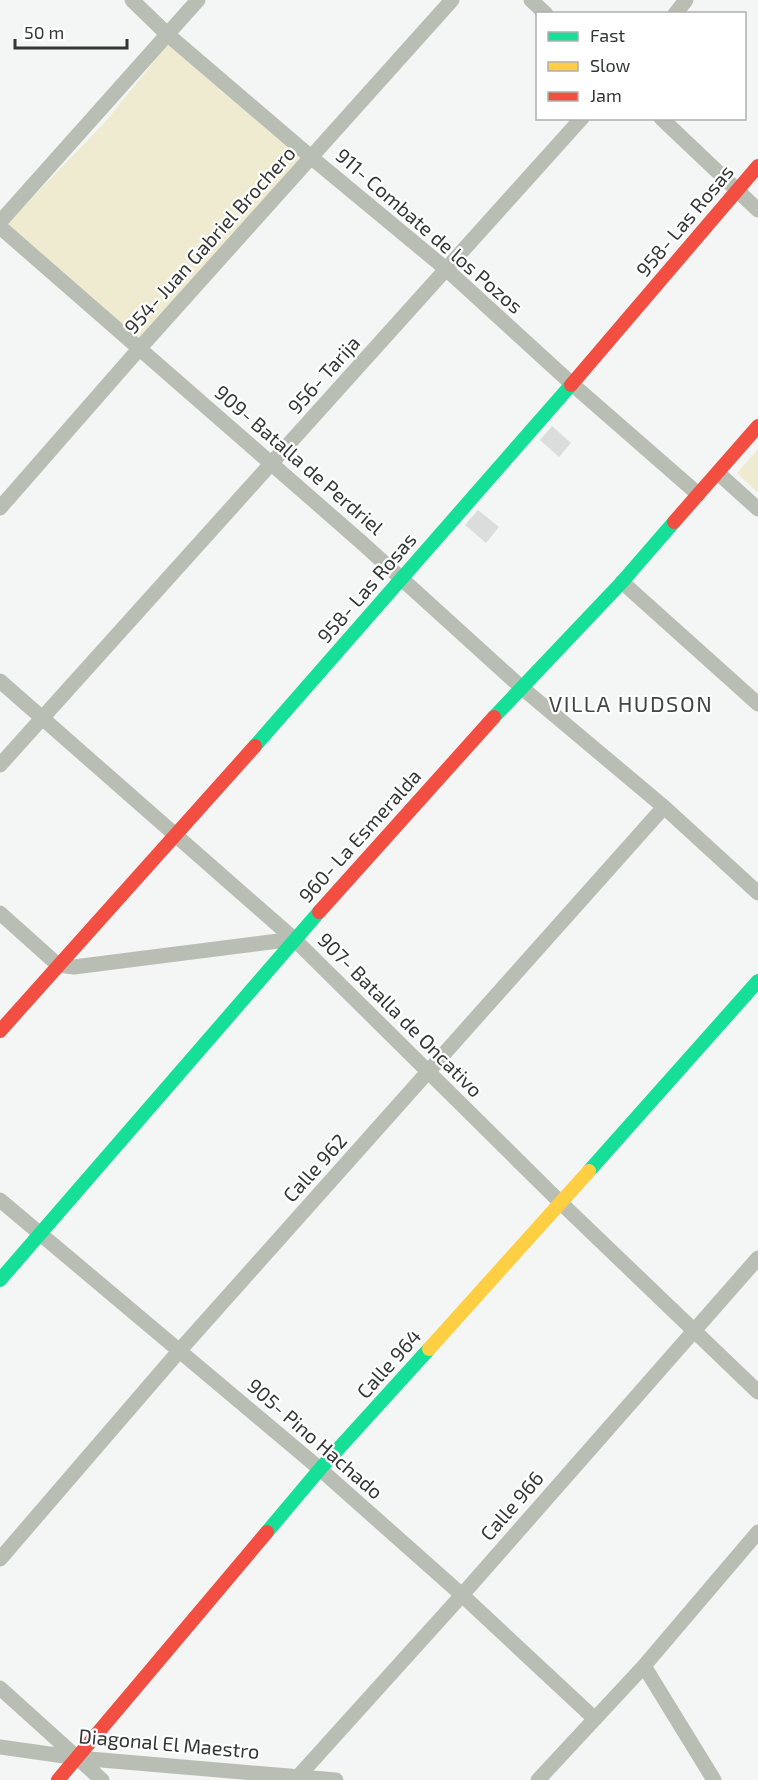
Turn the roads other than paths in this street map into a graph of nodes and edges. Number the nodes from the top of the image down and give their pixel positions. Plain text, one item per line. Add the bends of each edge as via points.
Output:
1 (132, 0) edge
2 (198, 0) edge
3 (452, 0) edge
4 (531, 0) edge
5 (686, 0) edge
6 (544, 12) edge
7 (677, 12) edge
8 (167, 34) junction
9 (580, 120) edge
10 (663, 120) edge
11 (312, 158) junction
12 (758, 166) edge
13 (736, 191) junction
14 (758, 210) edge
15 (0, 224) edge
16 (446, 269) junction
17 (139, 349) junction
18 (572, 384) junction
19 (758, 426) edge
20 (271, 464) junction
21 (718, 473) junction
22 (698, 494) junction
23 (0, 508) edge
24 (758, 509) edge
25 (402, 578) junction
26 (622, 582) junction
27 (0, 681) edge
28 (521, 687) junction
29 (758, 704) edge
30 (44, 718) junction
31 (0, 765) edge
32 (664, 807) junction
33 (176, 836) junction
34 (758, 893) edge
35 (0, 913) edge
36 (294, 939) junction
37 (58, 965) junction
38 (758, 981) edge
39 (0, 1031) edge
40 (428, 1072) junction
41 (0, 1200) edge
42 (561, 1203) junction
43 (41, 1235) junction
44 (758, 1258) edge
45 (0, 1280) edge
46 (694, 1331) junction
47 (180, 1350) junction
48 (758, 1392) edge
49 (320, 1469) junction
50 (758, 1532) edge
51 (0, 1559) edge
52 (462, 1595) junction
53 (644, 1666) junction
54 (0, 1688) edge
55 (595, 1719) junction
56 (0, 1747) edge
57 (78, 1758) junction
58 (297, 1778) edge
59 (58, 1780) edge
60 (102, 1780) edge
61 (336, 1780) edge
62 (538, 1780) edge
63 (714, 1780) edge

1 - 8 street, 911- Combate de los Pozos
2 - 8 street
3 - 11 street, 954- Juan Gabriel Brochero
4 - 6 street
5 - 7 street
8 - 11 street, 911- Combate de los Pozos
8 - 15 street
9 - 16 street, 956- Tarija
10 - 13 street
11 - 16 street, 911- Combate de los Pozos
11 - 17 street, 954- Juan Gabriel Brochero
12 - 13 street, 958- Las Rosas
13 - 14 street
13 - 18 street, 958- Las Rosas
15 - 17 street, 909- Batalla de Perdriel
16 - 18 street, 911- Combate de los Pozos
16 - 20 street, 956- Tarija
17 - 20 street, 909- Batalla de Perdriel
17 - 23 street, 954- Juan Gabriel Brochero
18 - 22 street, 911- Combate de los Pozos
18 - 25 street, 958- Las Rosas
19 - 21 street, 960- La Esmeralda
20 - 25 street, 909- Batalla de Perdriel
20 - 30 street, 956- Tarija
21 - 22 street, 960- La Esmeralda
21 - 24 street
22 - 26 street, 960- La Esmeralda
25 - 28 street, 909- Batalla de Perdriel
25 - 33 street, 958- Las Rosas
26 - 28 street, 960- La Esmeralda
26 - 29 street
27 - 30 street, 907- Batalla de Oncativo
28 - 32 street, 909- Batalla de Perdriel
28 - 36 street, 960- La Esmeralda
30 - 31 street, 956- Tarija
30 - 33 street, 907- Batalla de Oncativo
32 - 34 street, 909- Batalla de Perdriel
32 - 40 street, Calle 962
33 - 36 street, 907- Batalla de Oncativo
33 - 37 street, 958- Las Rosas
35 - 37 street
36 - 37 street via 74,968
36 - 40 street, 907- Batalla de Oncativo
36 - 43 street, 960- La Esmeralda
37 - 39 street, 958- Las Rosas
38 - 42 street, Calle 964
40 - 42 street, 907- Batalla de Oncativo
40 - 47 street, Calle 962
41 - 43 street, 905- Pino Hachado
42 - 46 street, 907- Batalla de Oncativo
42 - 49 street, Calle 964
43 - 45 street, 960- La Esmeralda
43 - 47 street, 905- Pino Hachado
44 - 46 street, Calle 966
46 - 48 street, 907- Batalla de Oncativo
46 - 52 street, Calle 966
47 - 49 street, 905- Pino Hachado
47 - 51 street, Calle 962
49 - 52 street, 905- Pino Hachado
49 - 57 street, Calle 964
50 - 53 street
52 - 55 street, 905- Pino Hachado
52 - 58 street, Calle 966
53 - 55 street
53 - 63 street
54 - 57 street
55 - 62 street
56 - 57 street, Diagonal El Maestro
57 - 58 street, Diagonal El Maestro
57 - 59 street, Calle 964
57 - 60 street
58 - 61 street, Diagonal El Maestro

